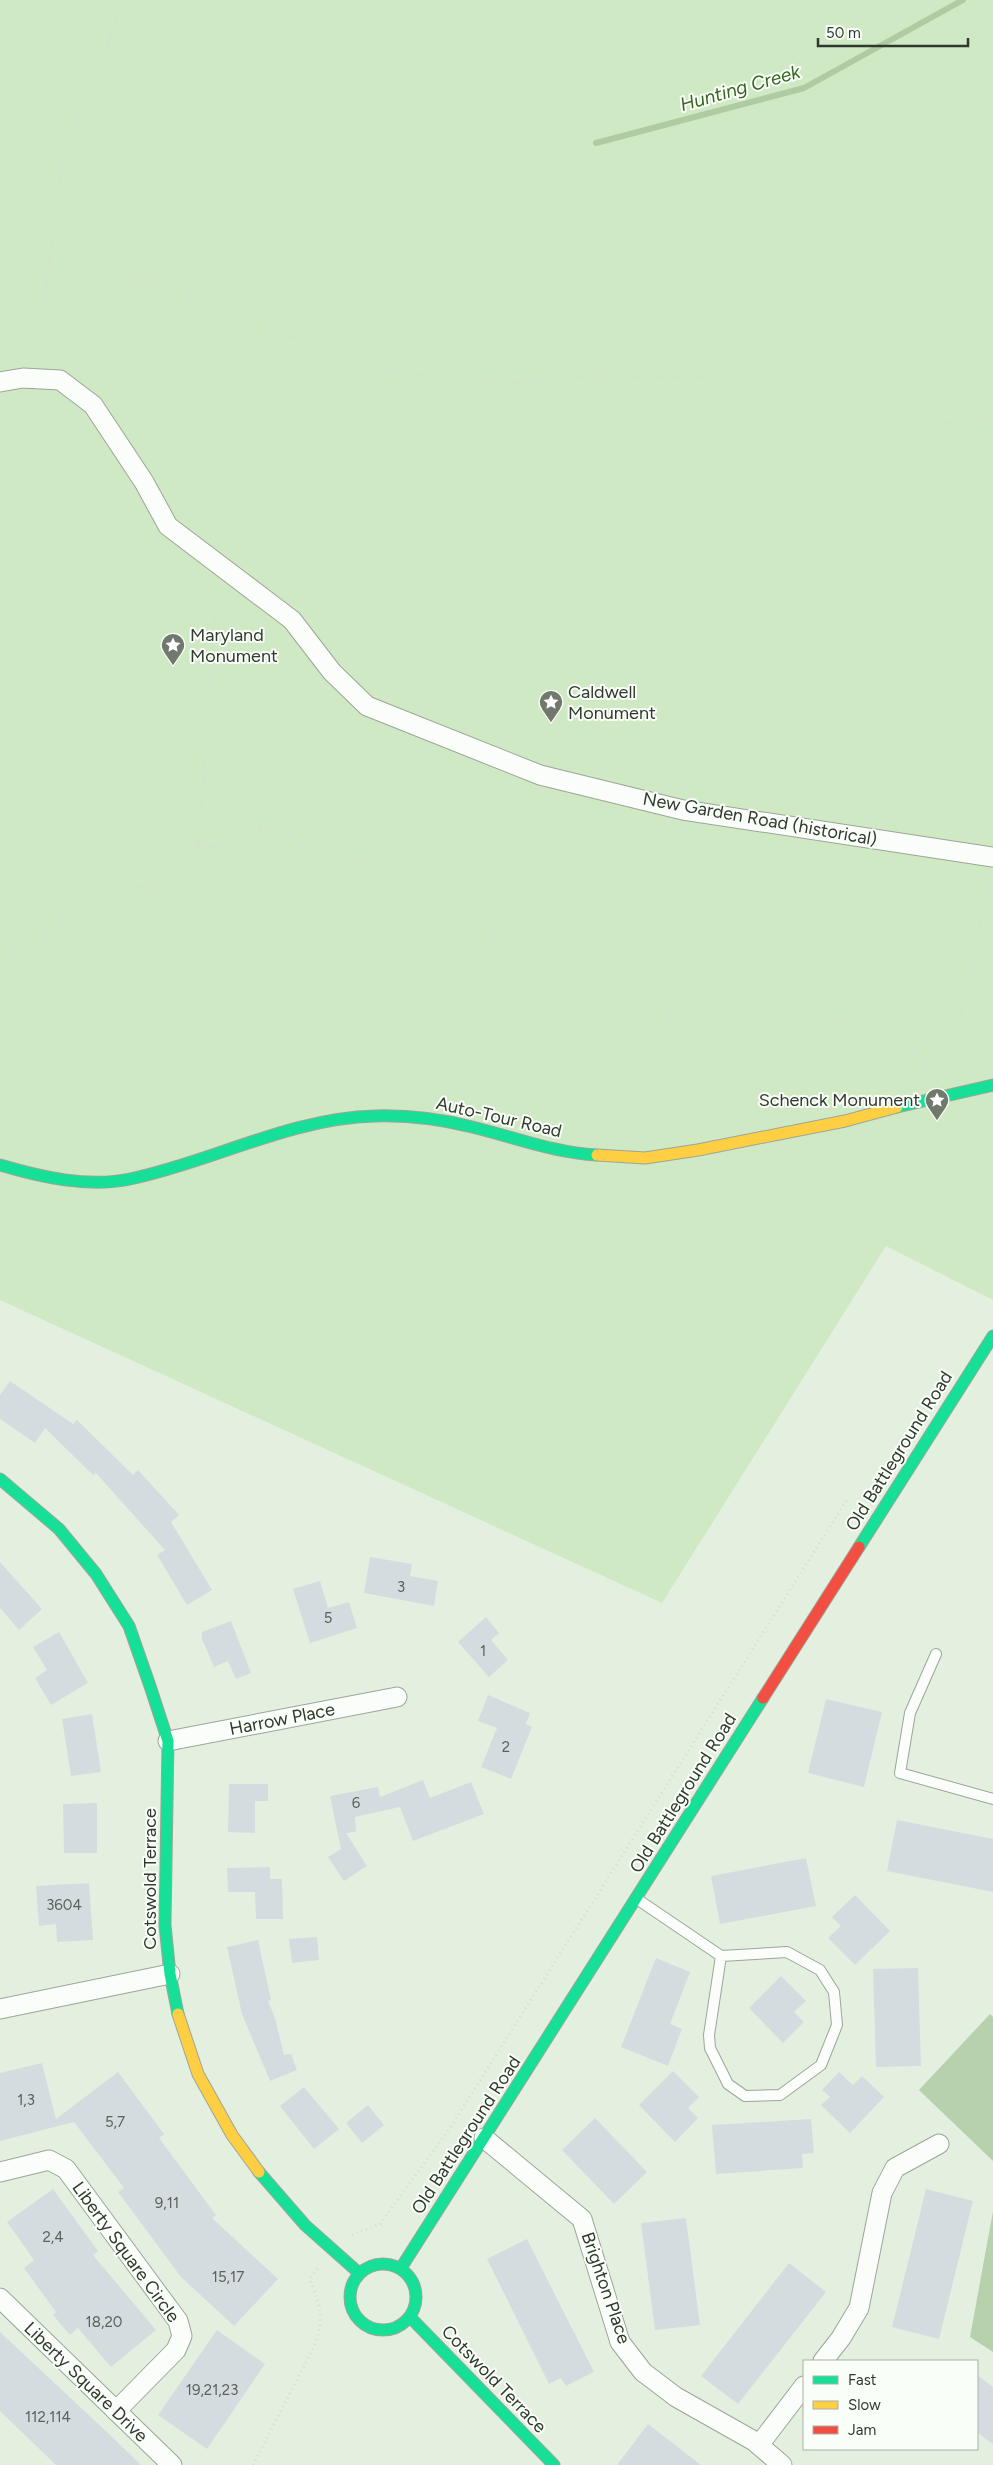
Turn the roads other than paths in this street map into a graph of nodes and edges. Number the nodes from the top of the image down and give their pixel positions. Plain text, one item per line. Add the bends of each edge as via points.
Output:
1 (0, 382) edge
2 (992, 865) edge
3 (993, 1085) edge
4 (0, 1165) edge
5 (993, 1336) edge
6 (0, 1479) edge
7 (936, 1654) dead end
8 (397, 1697) dead end
9 (168, 1741) junction
10 (993, 1799) edge
11 (636, 1899) junction
12 (721, 1956) junction
13 (170, 1974) junction
14 (0, 2009) edge
15 (484, 2138) junction
16 (939, 2144) dead end
17 (0, 2172) edge
18 (401, 2268) junction
19 (359, 2273) junction
20 (0, 2298) edge
21 (410, 2317) junction
22 (824, 2360) edge
23 (803, 2387) edge
24 (116, 2411) junction
25 (759, 2445) junction
26 (172, 2465) edge
27 (554, 2465) edge
28 (782, 2465) edge

1 - 2 street, New Garden Road (historical) via 23,378 60,380 93,405 144,482 168,526 292,620 332,672 367,706 540,775 683,810
3 - 4 street, Auto-Tour Road via 845,1121 645,1158 572,1152 418,1116 373,1116 320,1122 130,1179 107,1182 50,1179
5 - 11 street, Old Battleground Road
6 - 9 street, Cotswold Terrace via 59,1529 96,1574 129,1626
7 - 10 lane via 910,1713 900,1773
8 - 9 street, Harrow Place
9 - 13 street, Cotswold Terrace via 165,1925
11 - 12 lane
11 - 15 street, Old Battleground Road
12 - 12 lane via 710,2019 710,2048 728,2084 745,2096 780,2095 820,2066 837,2024 834,1992 820,1970 787,1952
13 - 14 street
13 - 19 street, Cotswold Terrace via 177,2010 198,2074 222,2119 267,2184 298,2218
15 - 18 street, Old Battleground Road
15 - 25 street, Brighton Place via 582,2219 620,2342 643,2372 676,2397
16 - 22 street via 895,2168 882,2193 859,2308
17 - 24 street, Liberty Square Circle via 48,2160 66,2169 178,2321 182,2336 176,2350
18 - 19 street via 379,2263
18 - 21 street via 414,2285 415,2307
19 - 21 street via 352,2282 350,2304 361,2322 382,2330 402,2324
20 - 24 street, Liberty Square Drive
21 - 27 street, Cotswold Terrace
23 - 25 street
24 - 26 street, Liberty Square Drive
25 - 28 street, Brighton Place

